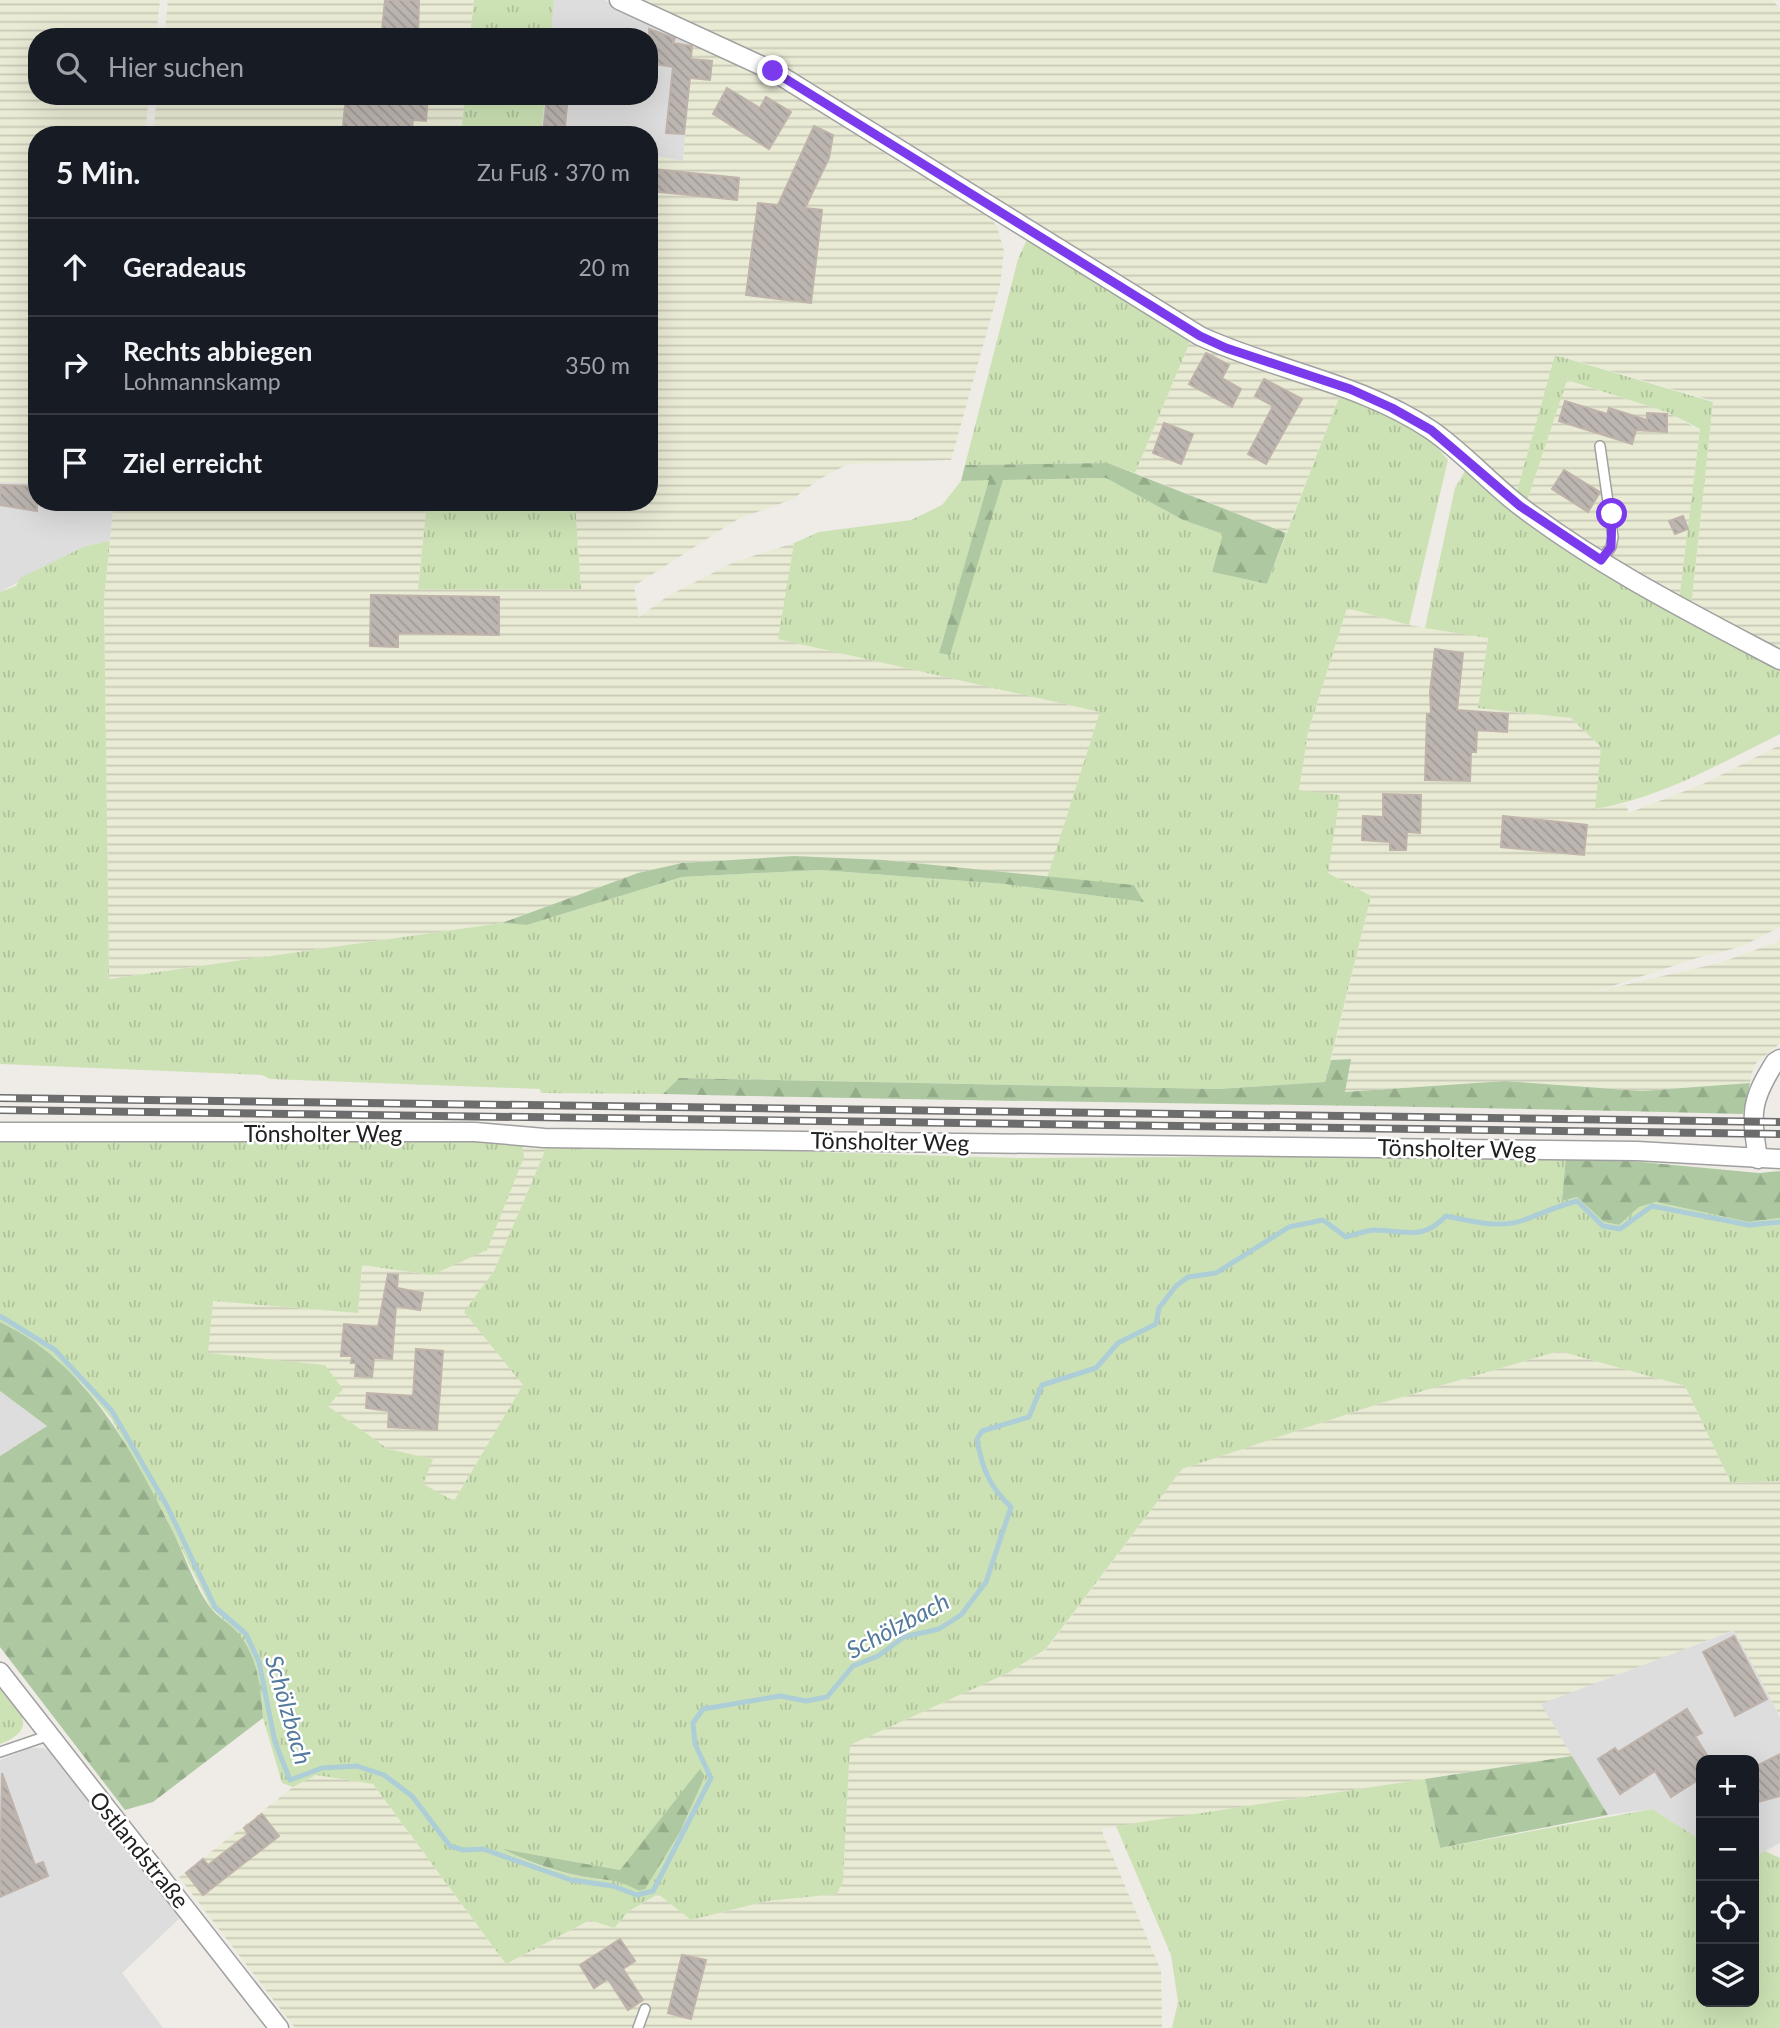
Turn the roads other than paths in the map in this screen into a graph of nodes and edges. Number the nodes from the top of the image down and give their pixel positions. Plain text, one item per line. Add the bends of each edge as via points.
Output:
1 (619, 0) edge
2 (1600, 446) dead end
3 (1601, 560) junction
4 (1780, 660) edge
5 (1780, 1059) edge
6 (0, 1132) edge
7 (1758, 1159) junction
8 (1780, 1159) edge
9 (0, 1672) edge
10 (47, 1736) junction
11 (0, 1752) edge
12 (645, 2009) dead end
13 (279, 2028) edge
14 (638, 2028) edge

1 - 3 street via 773,71 1200,336 1350,389 1421,425 1520,506
2 - 3 lane via 1613,537
3 - 4 street via 1650,593
5 - 7 street via 1756,1093 1753,1122
6 - 7 street, Tönsholter Weg via 474,1132 544,1138 1637,1151
7 - 8 street, Tönsholter Weg
9 - 10 street, Ostlandstraße
10 - 11 lane
10 - 13 street, Ostlandstraße
12 - 14 lane

